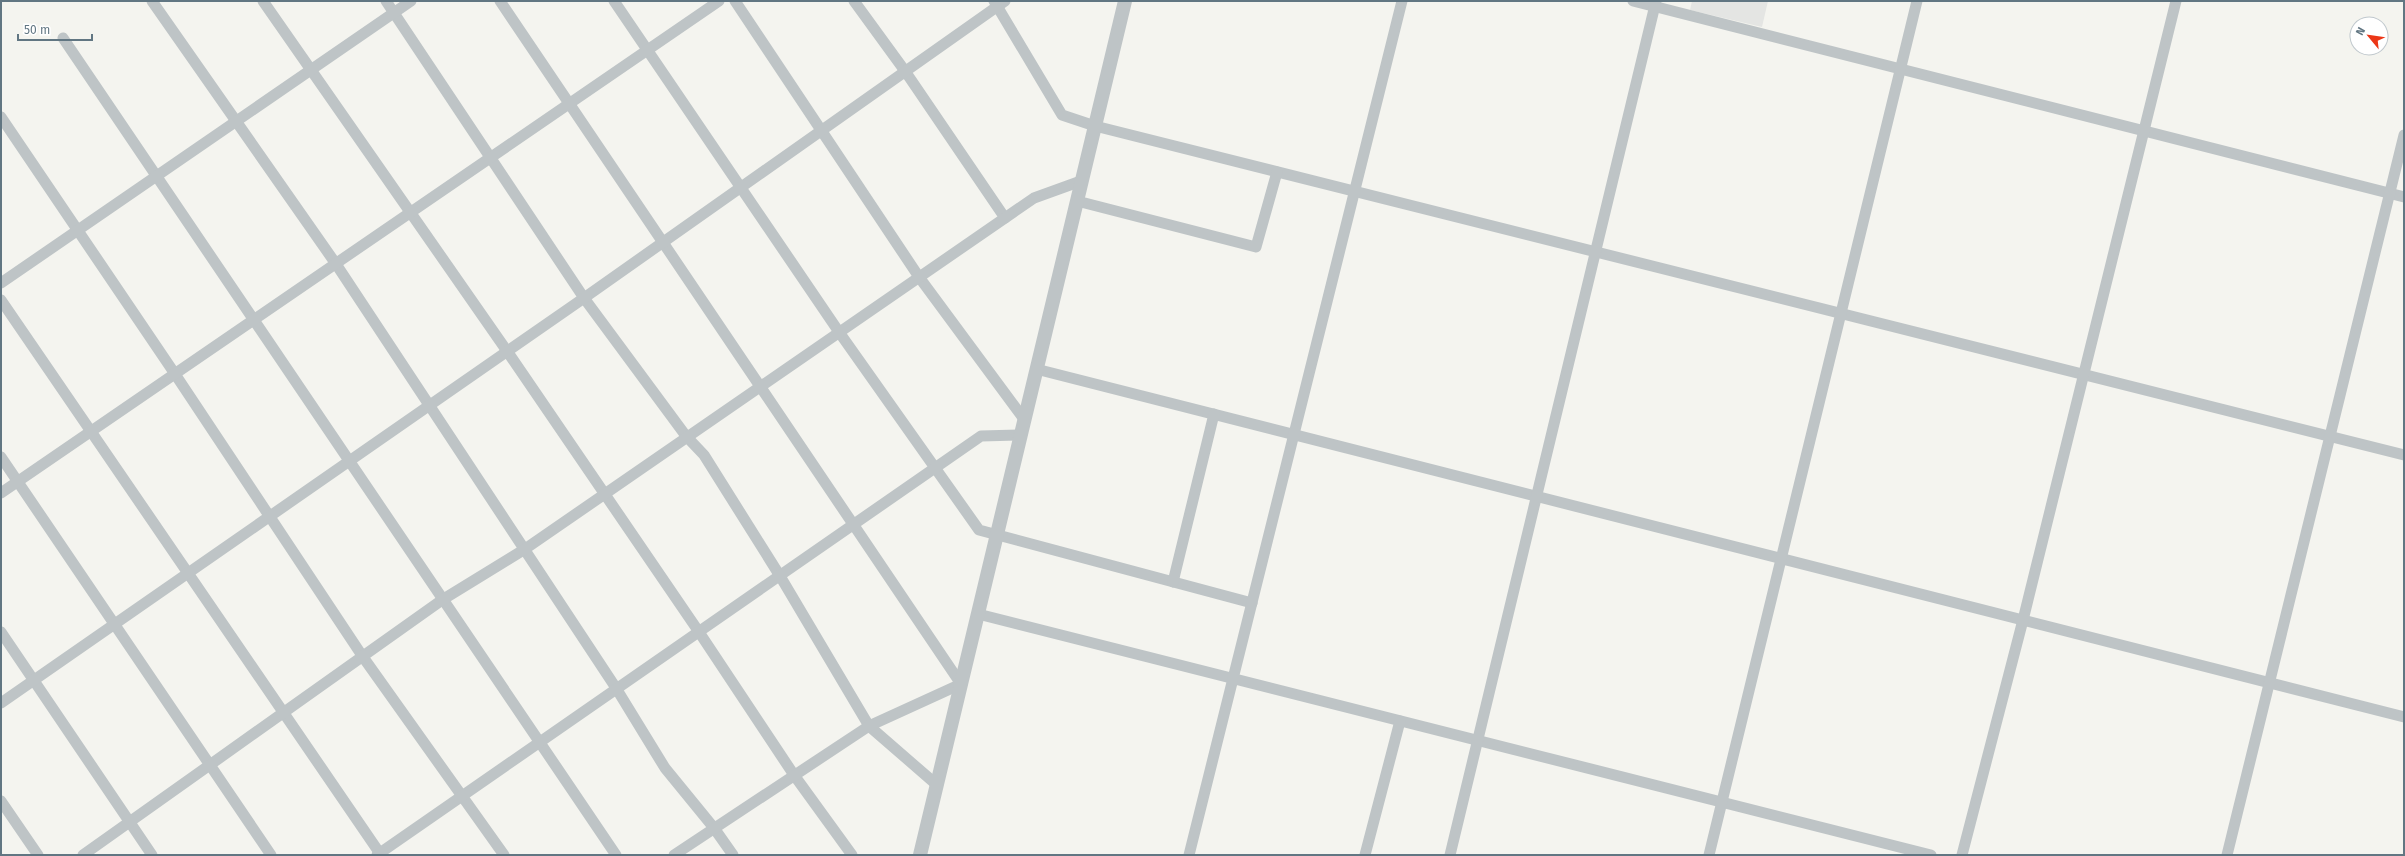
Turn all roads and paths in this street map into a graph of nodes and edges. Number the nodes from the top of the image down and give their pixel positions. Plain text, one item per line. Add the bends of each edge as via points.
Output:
1 (152, 1) edge
2 (263, 1) edge
3 (386, 1) edge
4 (412, 1) edge
5 (500, 1) edge
6 (614, 1) edge
7 (719, 1) edge
8 (735, 1) edge
9 (854, 1) edge
10 (1125, 1) edge
11 (1402, 1) edge
12 (1633, 1) edge
13 (1917, 1) edge
14 (2176, 1) edge
15 (999, 3) edge
16 (1655, 4) edge
17 (394, 13) junction
18 (63, 38) dead end
19 (647, 50) junction
20 (312, 69) junction
21 (1901, 69) junction
22 (905, 71) junction
23 (569, 104) junction
24 (1, 117) edge
25 (236, 121) junction
26 (1095, 126) junction
27 (821, 131) junction
28 (2144, 131) junction
29 (2404, 135) edge
30 (489, 158) junction
31 (1277, 172) junction
32 (156, 176) junction
33 (1081, 181) junction
34 (740, 188) junction
35 (1354, 191) junction
36 (2390, 194) junction
37 (2404, 198) edge
38 (1077, 201) junction
39 (411, 212) junction
40 (1005, 218) junction
41 (78, 230) junction
42 (663, 242) junction
43 (1595, 252) junction
44 (336, 264) junction
45 (919, 277) junction
46 (1, 283) edge
47 (584, 298) junction
48 (1, 300) edge
49 (1841, 314) junction
50 (255, 319) junction
51 (839, 332) junction
52 (507, 351) junction
53 (1036, 369) junction
54 (176, 374) junction
55 (2084, 375) junction
56 (760, 386) junction
57 (428, 405) junction
58 (1214, 414) junction
59 (1024, 419) junction
60 (91, 432) junction
61 (1021, 435) junction
62 (1294, 435) junction
63 (686, 436) junction
64 (2330, 437) junction
65 (2404, 455) edge
66 (1, 457) edge
67 (349, 461) junction
68 (934, 469) junction
69 (18, 482) junction
70 (1, 493) edge
71 (605, 493) junction
72 (1536, 496) junction
73 (270, 517) junction
74 (854, 525) junction
75 (996, 536) junction
76 (525, 549) junction
77 (1781, 559) junction
78 (188, 574) junction
79 (780, 576) junction
80 (1173, 582) junction
81 (442, 600) junction
82 (1252, 603) junction
83 (978, 614) junction
84 (2023, 620) junction
85 (114, 624) junction
86 (1, 632) edge
87 (699, 632) junction
88 (363, 657) junction
89 (1233, 679) junction
90 (34, 680) junction
91 (2269, 683) junction
92 (961, 684) junction
93 (616, 688) junction
94 (1, 703) edge
95 (284, 714) junction
96 (2404, 717) edge
97 (1400, 721) junction
98 (869, 726) junction
99 (1477, 740) junction
100 (539, 742) junction
101 (210, 765) junction
102 (794, 776) junction
103 (937, 785) junction
104 (463, 795) junction
105 (1, 801) edge
106 (1722, 802) junction
107 (130, 822) junction
108 (714, 828) junction
109 (1909, 852) edge
110 (379, 854) edge
111 (38, 855) edge
112 (83, 855) edge
113 (152, 855) edge
114 (271, 855) edge
115 (504, 855) edge
116 (616, 855) edge
117 (674, 855) edge
118 (733, 855) edge
119 (852, 855) edge
120 (920, 855) edge
121 (1189, 855) edge
122 (1365, 855) edge
123 (1450, 855) edge
124 (1709, 855) edge
125 (1932, 855) edge
126 (1962, 855) edge
127 (2227, 855) edge

1 - 25 street
2 - 20 street
3 - 17 street
4 - 17 street
5 - 23 street
6 - 19 street
7 - 19 street
8 - 27 street
9 - 22 street
10 - 26 street
11 - 35 street
12 - 16 street
13 - 21 street
14 - 28 street
15 - 22 street
15 - 26 street via 1062,115
16 - 21 street
16 - 43 street
17 - 20 street
17 - 30 street
18 - 32 street
19 - 23 street
19 - 34 street
20 - 25 street
20 - 39 street
21 - 28 street
21 - 49 street
22 - 27 street
22 - 40 street
23 - 30 street
23 - 42 street
24 - 41 street
25 - 32 street
25 - 44 street
26 - 31 street
26 - 33 street
27 - 34 street
27 - 45 street
28 - 36 street
28 - 55 street
29 - 36 street
30 - 39 street
30 - 47 street
31 - 35 street
31 - 38 street via 1256,247
32 - 41 street
32 - 50 street
33 - 38 street
33 - 40 street via 1034,198
34 - 42 street
34 - 51 street
35 - 43 street
35 - 62 street
36 - 37 street
36 - 64 street
38 - 53 street
39 - 44 street
39 - 52 street
40 - 45 street
41 - 46 street
41 - 54 street
42 - 47 street
42 - 56 street
43 - 49 street
43 - 72 street
44 - 50 street
44 - 57 street
45 - 51 street
45 - 59 street
47 - 52 street
47 - 63 street
48 - 60 street
49 - 55 street
49 - 77 street
50 - 54 street
50 - 67 street
51 - 56 street
51 - 68 street
52 - 57 street
52 - 71 street
53 - 58 street
53 - 59 street
54 - 60 street
54 - 73 street
55 - 64 street
55 - 84 street
56 - 63 street
56 - 74 street
57 - 67 street
57 - 76 street
58 - 62 street
58 - 80 street
59 - 61 street
60 - 69 street
60 - 78 street
61 - 68 street via 981,436
61 - 75 street
62 - 72 street
62 - 82 street
63 - 71 street
63 - 79 street via 704,455
64 - 65 street
64 - 91 street
66 - 69 street
67 - 73 street
67 - 81 street
68 - 74 street
68 - 75 street via 979,530
69 - 70 street
69 - 85 street
71 - 76 street
71 - 87 street
72 - 77 street
72 - 99 street
73 - 78 street
73 - 88 street
74 - 79 street
74 - 92 street
75 - 80 street
75 - 83 street
76 - 81 street
76 - 93 street
77 - 84 street
77 - 106 street
78 - 85 street
78 - 95 street
79 - 87 street
79 - 98 street
80 - 82 street
81 - 88 street
81 - 100 street
82 - 89 street
83 - 89 street
83 - 92 street
84 - 91 street
84 - 126 street
85 - 90 street
85 - 101 street
86 - 90 street
87 - 93 street
87 - 102 street
88 - 95 street
88 - 104 street
89 - 97 street
89 - 121 street
90 - 94 street
90 - 107 street
91 - 96 street
91 - 127 street
92 - 98 street
92 - 103 street
93 - 100 street
93 - 108 street via 665,768
95 - 101 street
95 - 110 street
97 - 99 street
97 - 122 street
98 - 102 street
98 - 103 street
99 - 106 street
99 - 123 street
100 - 104 street
100 - 116 street
101 - 107 street
101 - 114 street
102 - 108 street
102 - 119 street
103 - 120 street
104 - 110 street
104 - 115 street
105 - 111 street
106 - 109 street
106 - 124 street
107 - 112 street
107 - 113 street
108 - 117 street
108 - 118 street
109 - 125 street

